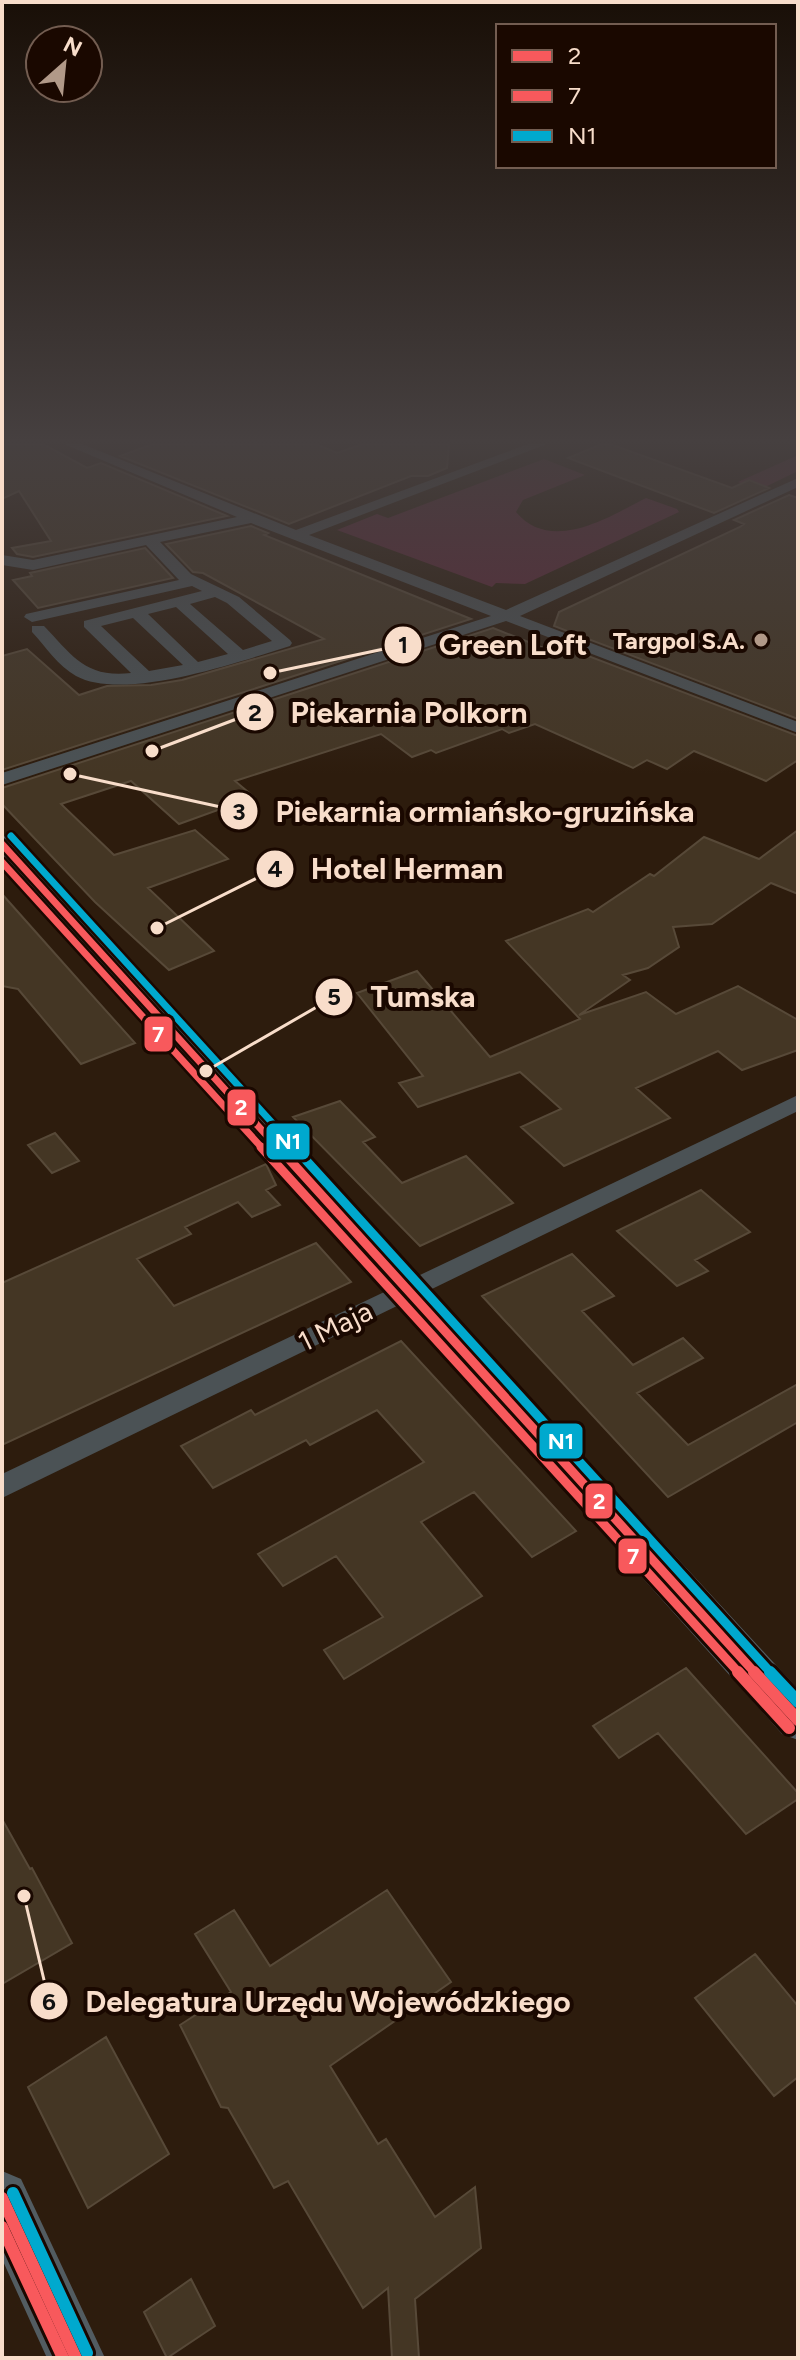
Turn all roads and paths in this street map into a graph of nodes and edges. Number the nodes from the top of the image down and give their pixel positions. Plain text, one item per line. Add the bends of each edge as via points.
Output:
1 (86, 554) edge
2 (164, 554) edge
3 (346, 554) edge
4 (641, 554) edge
5 (2, 560) edge
6 (194, 581) junction
7 (218, 592) junction
8 (179, 602) junction
9 (136, 612) junction
10 (506, 616) junction
11 (239, 655) junction
12 (193, 666) junction
13 (146, 678) junction
14 (798, 728) edge
15 (2, 779) edge
16 (2, 844) edge
17 (798, 1102) edge
18 (408, 1290) junction
19 (2, 1487) edge
20 (798, 1720) edge
21 (2, 2198) edge
22 (76, 2358) edge

1 - 5 street via 33,565
2 - 6 street
3 - 10 street
4 - 10 street
6 - 7 street
6 - 13 street via 35,623 82,673 101,681
7 - 8 street
7 - 11 street via 284,643
8 - 9 street
8 - 11 street
9 - 12 street
9 - 13 street via 90,624
10 - 14 street
10 - 15 street
11 - 12 street
12 - 13 street
16 - 18 street
17 - 18 street, 1 Maja
18 - 19 street, 1 Maja
18 - 20 street
21 - 22 street

